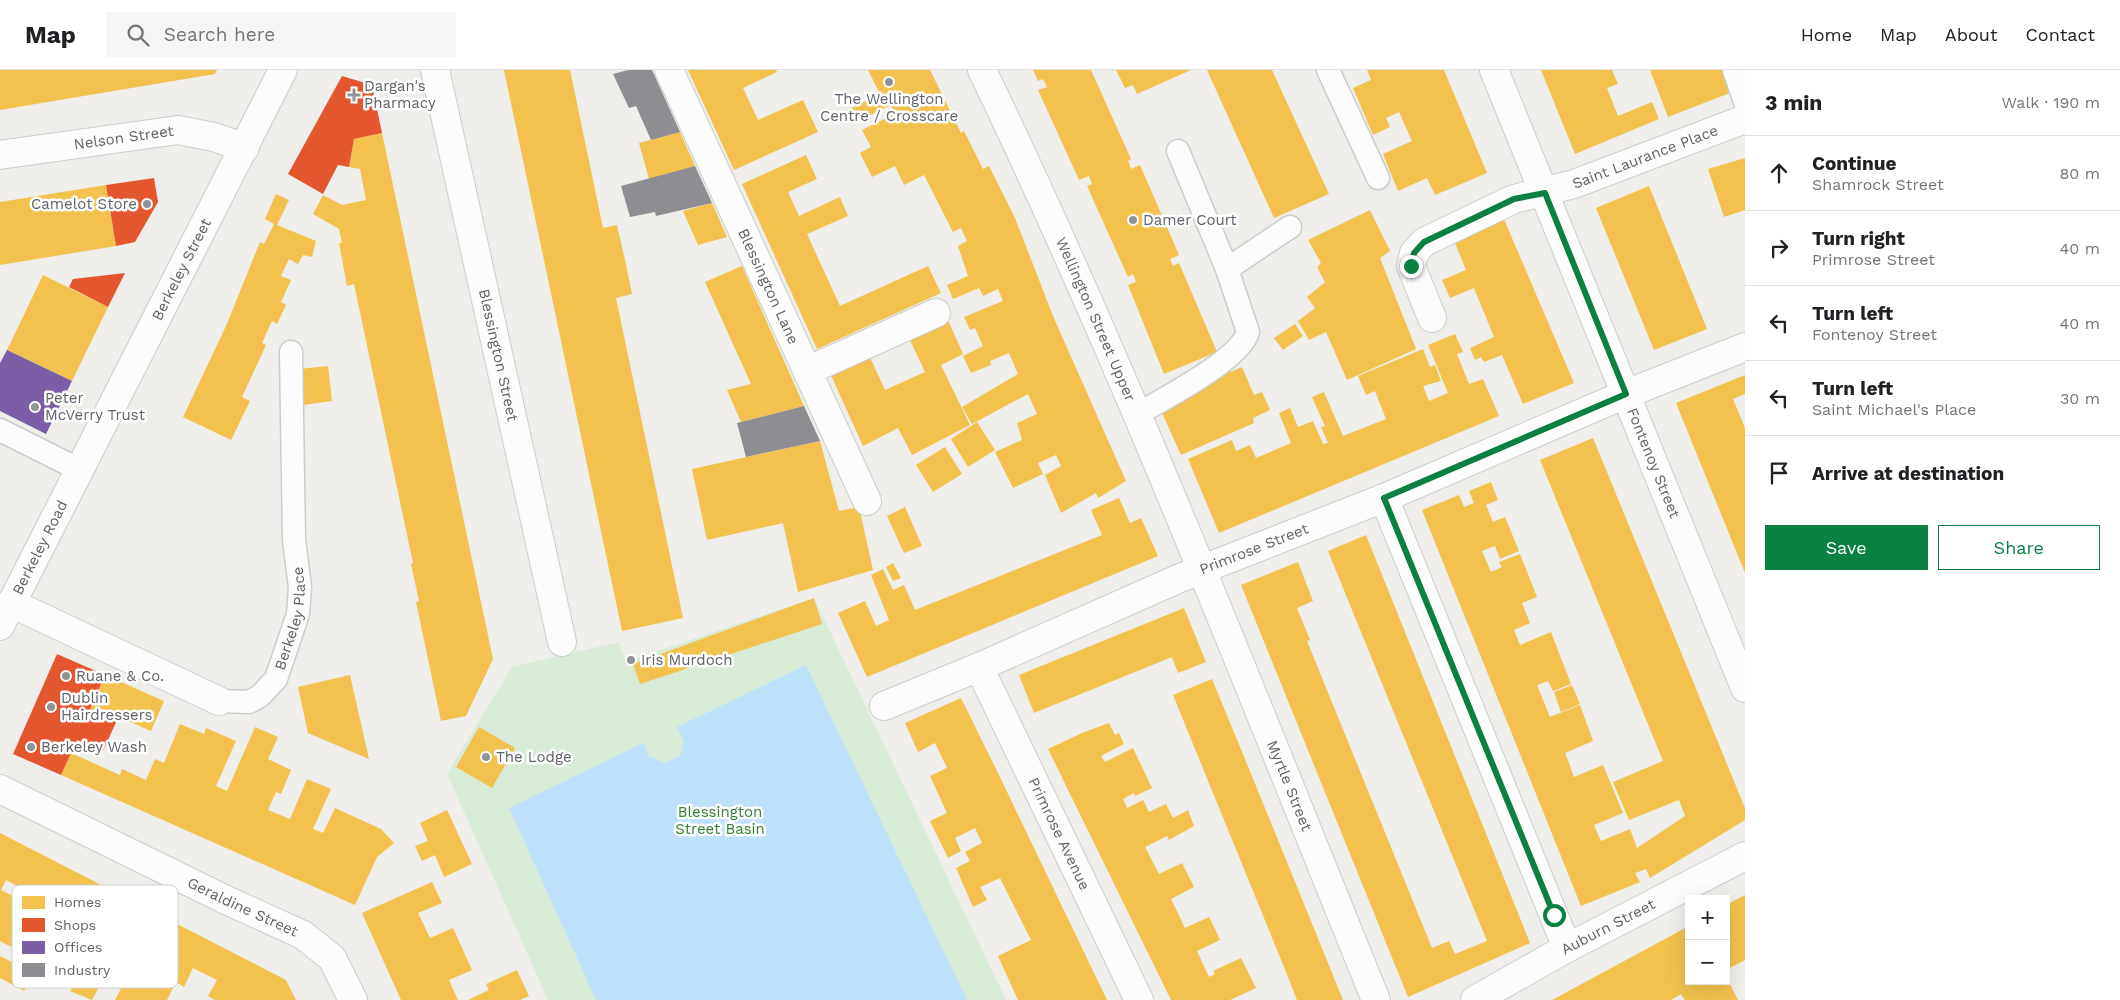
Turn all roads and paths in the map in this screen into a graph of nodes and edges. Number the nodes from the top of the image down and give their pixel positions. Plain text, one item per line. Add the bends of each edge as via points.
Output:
1 (283, 70) edge
2 (435, 70) edge
3 (669, 70) edge
4 (982, 70) edge
5 (1328, 70) edge
6 (1494, 70) edge
7 (1734, 70) edge
8 (1745, 102) edge
9 (1745, 119) edge
10 (244, 148) junction
11 (1178, 151) dead end
12 (0, 155) edge
13 (1378, 178) dead end
14 (1545, 193) junction
15 (1290, 227) dead end
16 (1227, 269) junction
17 (936, 313) dead end
18 (1432, 318) dead end
19 (1745, 347) edge
20 (291, 352) dead end
21 (808, 371) junction
22 (1626, 394) junction
23 (1136, 415) junction
24 (0, 430) edge
25 (80, 470) junction
26 (1384, 498) junction
27 (867, 501) dead end
28 (1201, 571) junction
29 (5, 614) edge
30 (562, 642) dead end
31 (979, 667) junction
32 (1745, 688) edge
33 (218, 701) joint
34 (884, 706) dead end
35 (0, 789) edge
36 (1745, 856) edge
37 (1567, 948) junction
38 (353, 1000) edge
39 (1139, 1000) edge
40 (1376, 1000) edge
41 (1475, 1000) edge

1 - 10 street, Berkeley Street
2 - 30 street, Blessington Street
3 - 21 street, Blessington Lane
4 - 23 street, Wellington Street Upper
5 - 13 lane
6 - 14 street, Fontenoy Street
7 - 8 lane
9 - 14 street, Saint Laurance Place
10 - 12 street, Nelson Street via 214,137 178,130
10 - 25 street, Berkeley Street
11 - 16 lane
14 - 18 street, Saint Laurance Place via 1514,199 1424,242 1414,253 1411,266
14 - 22 street, Fontenoy Street
15 - 16 lane
16 - 23 lane via 1248,332 1242,346
17 - 21 street
19 - 22 street, Primrose Street
20 - 33 lane, Berkeley Place via 294,540 300,586 298,614 276,679 260,696 249,702
21 - 27 street, Blessington Lane
22 - 26 street, Primrose Street
22 - 32 street, Fontenoy Street
23 - 28 street, Wellington Street Upper
24 - 25 lane
25 - 29 street, Berkeley Road
26 - 28 street, Primrose Street
26 - 37 street
28 - 31 street, Primrose Street
28 - 40 street, Myrtle Street
29 - 33 street, Berkeley Place
31 - 34 street, Primrose Street
31 - 39 street, Primrose Avenue
35 - 38 street, Geraldine Street via 303,935 332,958
36 - 37 street, Auburn Street
37 - 41 street, Auburn Street

